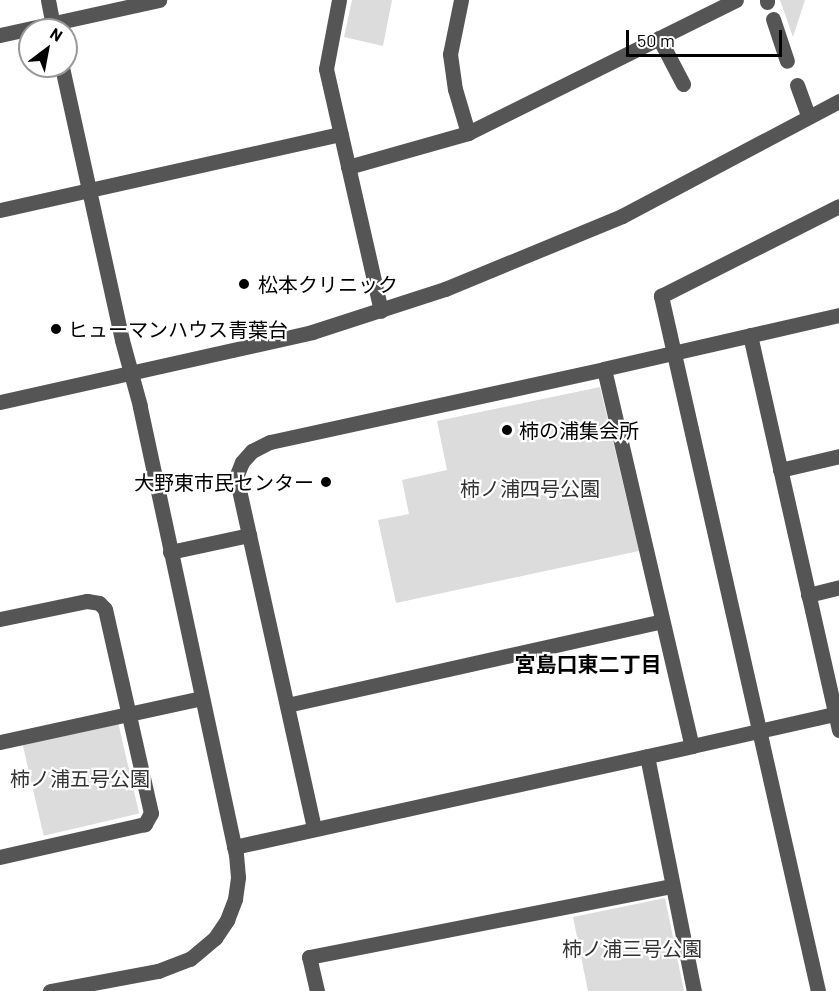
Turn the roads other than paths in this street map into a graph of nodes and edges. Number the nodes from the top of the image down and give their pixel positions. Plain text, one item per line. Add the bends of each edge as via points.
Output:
1 (48, 0) edge
2 (159, 0) edge
3 (339, 0) edge
4 (460, 0) edge
5 (736, 0) edge
6 (52, 18) edge
7 (773, 19) dead end
8 (78, 21) edge
9 (18, 32) edge
10 (0, 35) edge
11 (659, 38) junction
12 (787, 60) dead end
13 (65, 78) edge
14 (683, 84) dead end
15 (797, 85) dead end
16 (839, 101) edge
17 (808, 116) junction
18 (341, 134) junction
19 (468, 134) junction
20 (348, 167) junction
21 (89, 190) junction
22 (839, 206) edge
23 (0, 210) edge
24 (381, 311) junction
25 (839, 315) edge
26 (750, 335) junction
27 (674, 352) junction
28 (604, 369) junction
29 (132, 373) junction
30 (0, 402) edge
31 (839, 456) edge
32 (780, 470) junction
33 (249, 535) junction
34 (170, 552) junction
35 (839, 588) edge
36 (808, 595) junction
37 (0, 619) edge
38 (662, 621) junction
39 (201, 698) junction
40 (286, 705) junction
41 (837, 713) edge
42 (128, 714) junction
43 (839, 730) edge
44 (760, 731) junction
45 (0, 742) edge
46 (692, 746) junction
47 (647, 756) junction
48 (314, 828) junction
49 (234, 847) junction
50 (0, 856) edge
51 (672, 886) junction
52 (50, 991) edge
53 (317, 991) edge
54 (694, 991) edge
55 (818, 991) edge

1 - 6 street
2 - 8 street
3 - 18 street via 326,69
4 - 19 street via 450,54
5 - 11 street
7 - 12 street
9 - 10 street
11 - 14 street
11 - 19 street
13 - 21 street
15 - 17 street
16 - 17 street
17 - 24 street via 622,216 466,281
18 - 20 street
18 - 21 street
19 - 20 street
20 - 24 street
21 - 23 street
21 - 29 street
22 - 27 street via 661,296
24 - 29 street via 312,332
25 - 26 street
26 - 27 street
26 - 32 street
27 - 28 street
27 - 44 street
28 - 33 street via 270,442 252,451 236,477
28 - 38 street
29 - 30 street
29 - 34 street
31 - 32 street
32 - 36 street
33 - 34 street
33 - 40 street
34 - 39 street
35 - 36 street
36 - 41 street
37 - 42 street via 87,601 99,603 105,609
38 - 40 street
38 - 46 street
39 - 42 street
39 - 49 street
40 - 48 street
41 - 43 street
41 - 44 street
42 - 45 street
42 - 50 street via 129,741 151,813 145,824
44 - 46 street
44 - 55 street
46 - 47 street
47 - 48 street
47 - 51 street
48 - 49 street
49 - 52 street via 238,877 232,909 215,938 199,953 169,968
51 - 53 street via 309,957
51 - 54 street

